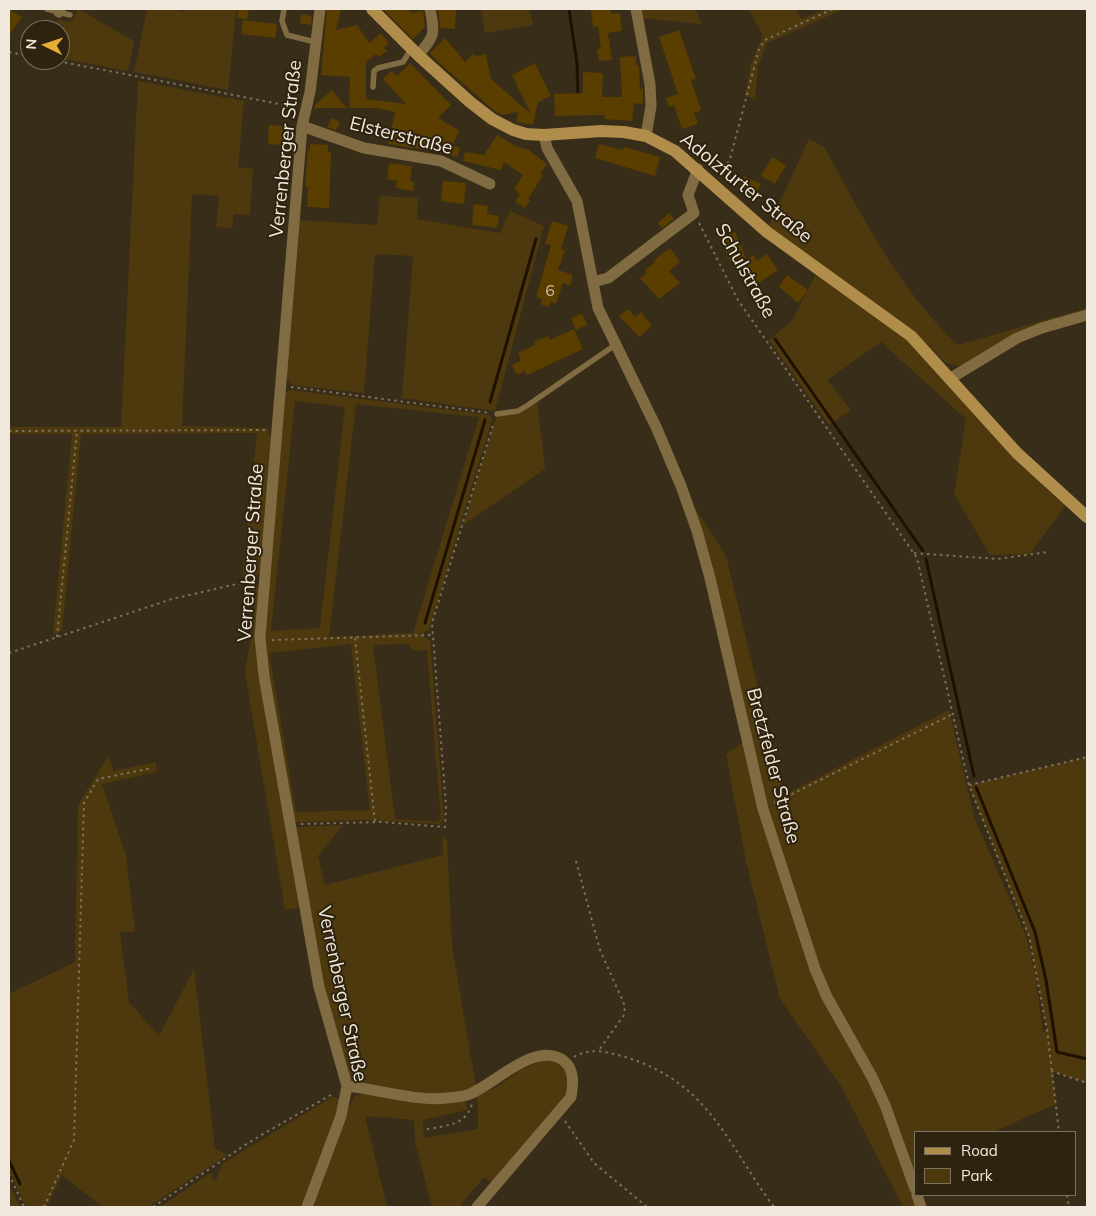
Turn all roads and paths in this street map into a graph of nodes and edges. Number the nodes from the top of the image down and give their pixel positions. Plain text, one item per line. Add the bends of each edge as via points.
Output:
1 (284, 9) edge
2 (320, 9) edge
3 (372, 9) edge
4 (430, 9) edge
5 (636, 9) edge
6 (833, 9) edge
7 (315, 42) junction
8 (414, 52) junction
9 (70, 63) edge
10 (373, 87) dead end
11 (305, 109) junction
12 (302, 126) junction
13 (544, 135) junction
14 (646, 136) junction
15 (698, 170) junction
16 (490, 184) dead end
17 (715, 186) junction
18 (694, 213) junction
19 (593, 282) junction
20 (1087, 315) edge
21 (615, 345) junction
22 (951, 378) junction
23 (281, 386) junction
24 (496, 414) junction
25 (277, 430) junction
26 (9, 431) edge
27 (77, 431) junction
28 (1087, 517) edge
29 (1046, 552) dead end
30 (914, 553) junction
31 (264, 578) junction
32 (432, 635) junction
33 (57, 637) junction
34 (260, 637) junction
35 (355, 638) junction
36 (9, 653) edge
37 (954, 713) junction
38 (1087, 756) edge
39 (152, 768) dead end
40 (969, 785) junction
41 (762, 809) junction
42 (375, 822) junction
43 (290, 824) junction
44 (576, 862) dead end
45 (599, 1050) junction
46 (566, 1062) junction
47 (1052, 1071) junction
48 (1087, 1083) edge
49 (347, 1086) junction
50 (470, 1095) junction
51 (559, 1111) junction
52 (427, 1128) dead end
53 (1059, 1131) edge
54 (9, 1174) edge
55 (914, 1186) edge
56 (24, 1207) edge
57 (44, 1207) edge
58 (153, 1207) edge
59 (307, 1207) edge
60 (477, 1207) edge
61 (647, 1207) edge
62 (774, 1207) edge

1 - 7 lane via 282,21 287,35
2 - 7 street, Verrenberger Straße
3 - 8 main road, Adolzfurter Straße
4 - 8 street via 434,28 432,40
5 - 14 street via 650,84
6 - 17 path via 765,40 759,49 730,159
7 - 11 street, Verrenberger Straße
8 - 10 lane via 403,62 378,68 374,72
8 - 13 main road, Adolzfurter Straße via 492,119 526,134
9 - 11 path
11 - 12 street, Verrenberger Straße
12 - 16 street, Elsterstraße via 364,148 440,161
12 - 23 street, Verrenberger Straße
13 - 14 main road, Adolzfurter Straße via 601,131
13 - 19 street, Bretzfelder Straße via 546,148 577,201
14 - 15 main road, Adolzfurter Straße via 674,150
15 - 17 main road, Adolzfurter Straße
15 - 18 street, Schulstraße via 688,195
17 - 22 main road, Adolzfurter Straße via 767,232 911,336
18 - 19 street, Schulstraße via 608,278
18 - 30 path, Schulstraße via 738,300
19 - 21 street, Bretzfelder Straße via 598,308
20 - 22 street via 1017,338
21 - 24 lane via 518,411
21 - 41 street, Bretzfelder Straße via 657,429 697,531
22 - 28 main road, Adolzfurter Straße via 1017,453
23 - 24 path
23 - 25 street, Verrenberger Straße
24 - 32 path via 432,623
25 - 27 path
25 - 31 street, Verrenberger Straße
26 - 27 path
27 - 33 path
29 - 30 path via 998,559
30 - 37 path, Schulstraße
31 - 33 path via 172,599
31 - 34 street, Verrenberger Straße
32 - 35 path
32 - 42 path via 446,827
33 - 36 path
34 - 35 path via 267,640
34 - 43 street, Verrenberger Straße
35 - 42 path
37 - 40 path, Schulstraße
37 - 41 path
38 - 40 path
39 - 57 path via 98,779 84,803 74,1140
40 - 47 path, Schulstraße via 1029,936 1038,973
41 - 55 street, Bretzfelder Straße via 815,970 875,1084
42 - 43 path
43 - 49 street, Verrenberger Straße via 319,987
44 - 45 path via 600,950 625,1006 624,1015
45 - 46 path via 582,1052
45 - 62 path via 660,1070 689,1091 723,1130
46 - 50 street via 557,1057 532,1057
46 - 51 street via 573,1076 573,1085 571,1097
47 - 48 path
47 - 53 path, Schulstraße
49 - 50 street via 415,1097 443,1099
49 - 58 path via 248,1144
49 - 59 street, Verrenberger Straße via 341,1116
50 - 52 path via 472,1106 464,1118 450,1126
51 - 60 street
51 - 61 path via 594,1164
54 - 56 path

